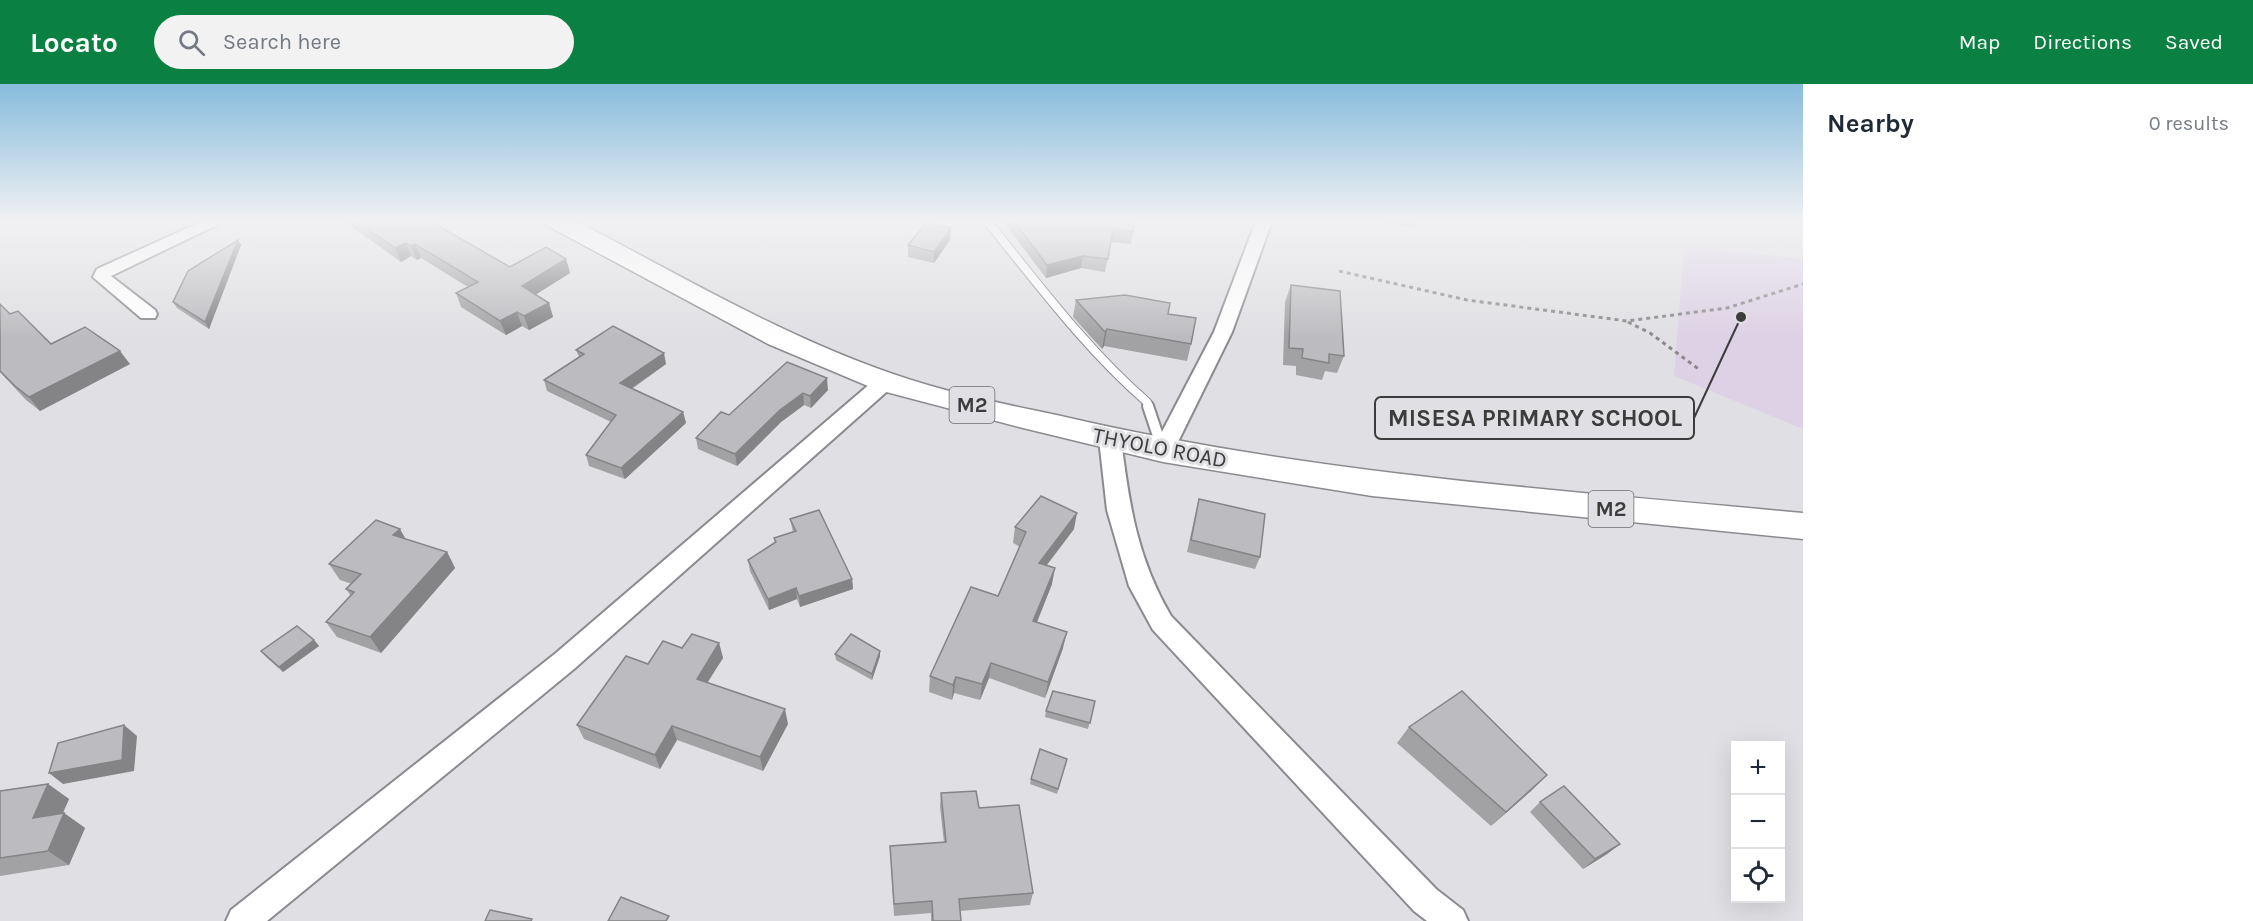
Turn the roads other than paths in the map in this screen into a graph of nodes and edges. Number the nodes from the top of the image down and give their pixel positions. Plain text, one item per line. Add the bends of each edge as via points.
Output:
1 (131, 260) edge
2 (631, 260) edge
3 (1019, 260) edge
4 (1248, 260) edge
5 (148, 314) dead end
6 (885, 382) junction
7 (1110, 439) junction
8 (1162, 451) junction
9 (1803, 526) edge
10 (242, 921) edge
11 (1452, 921) edge

1 - 5 street via 102,277
2 - 6 highway, THYOLO ROAD / M2 via 778,338
3 - 8 lane via 1112,372 1147,402
4 - 8 street via 1223,332
6 - 7 highway, THYOLO ROAD / M2
6 - 10 street via 565,661
7 - 8 highway, THYOLO ROAD / M2
7 - 11 street via 1118,510 1141,586 1162,623 1417,892
8 - 9 highway, THYOLO ROAD / M2 via 1419,490

